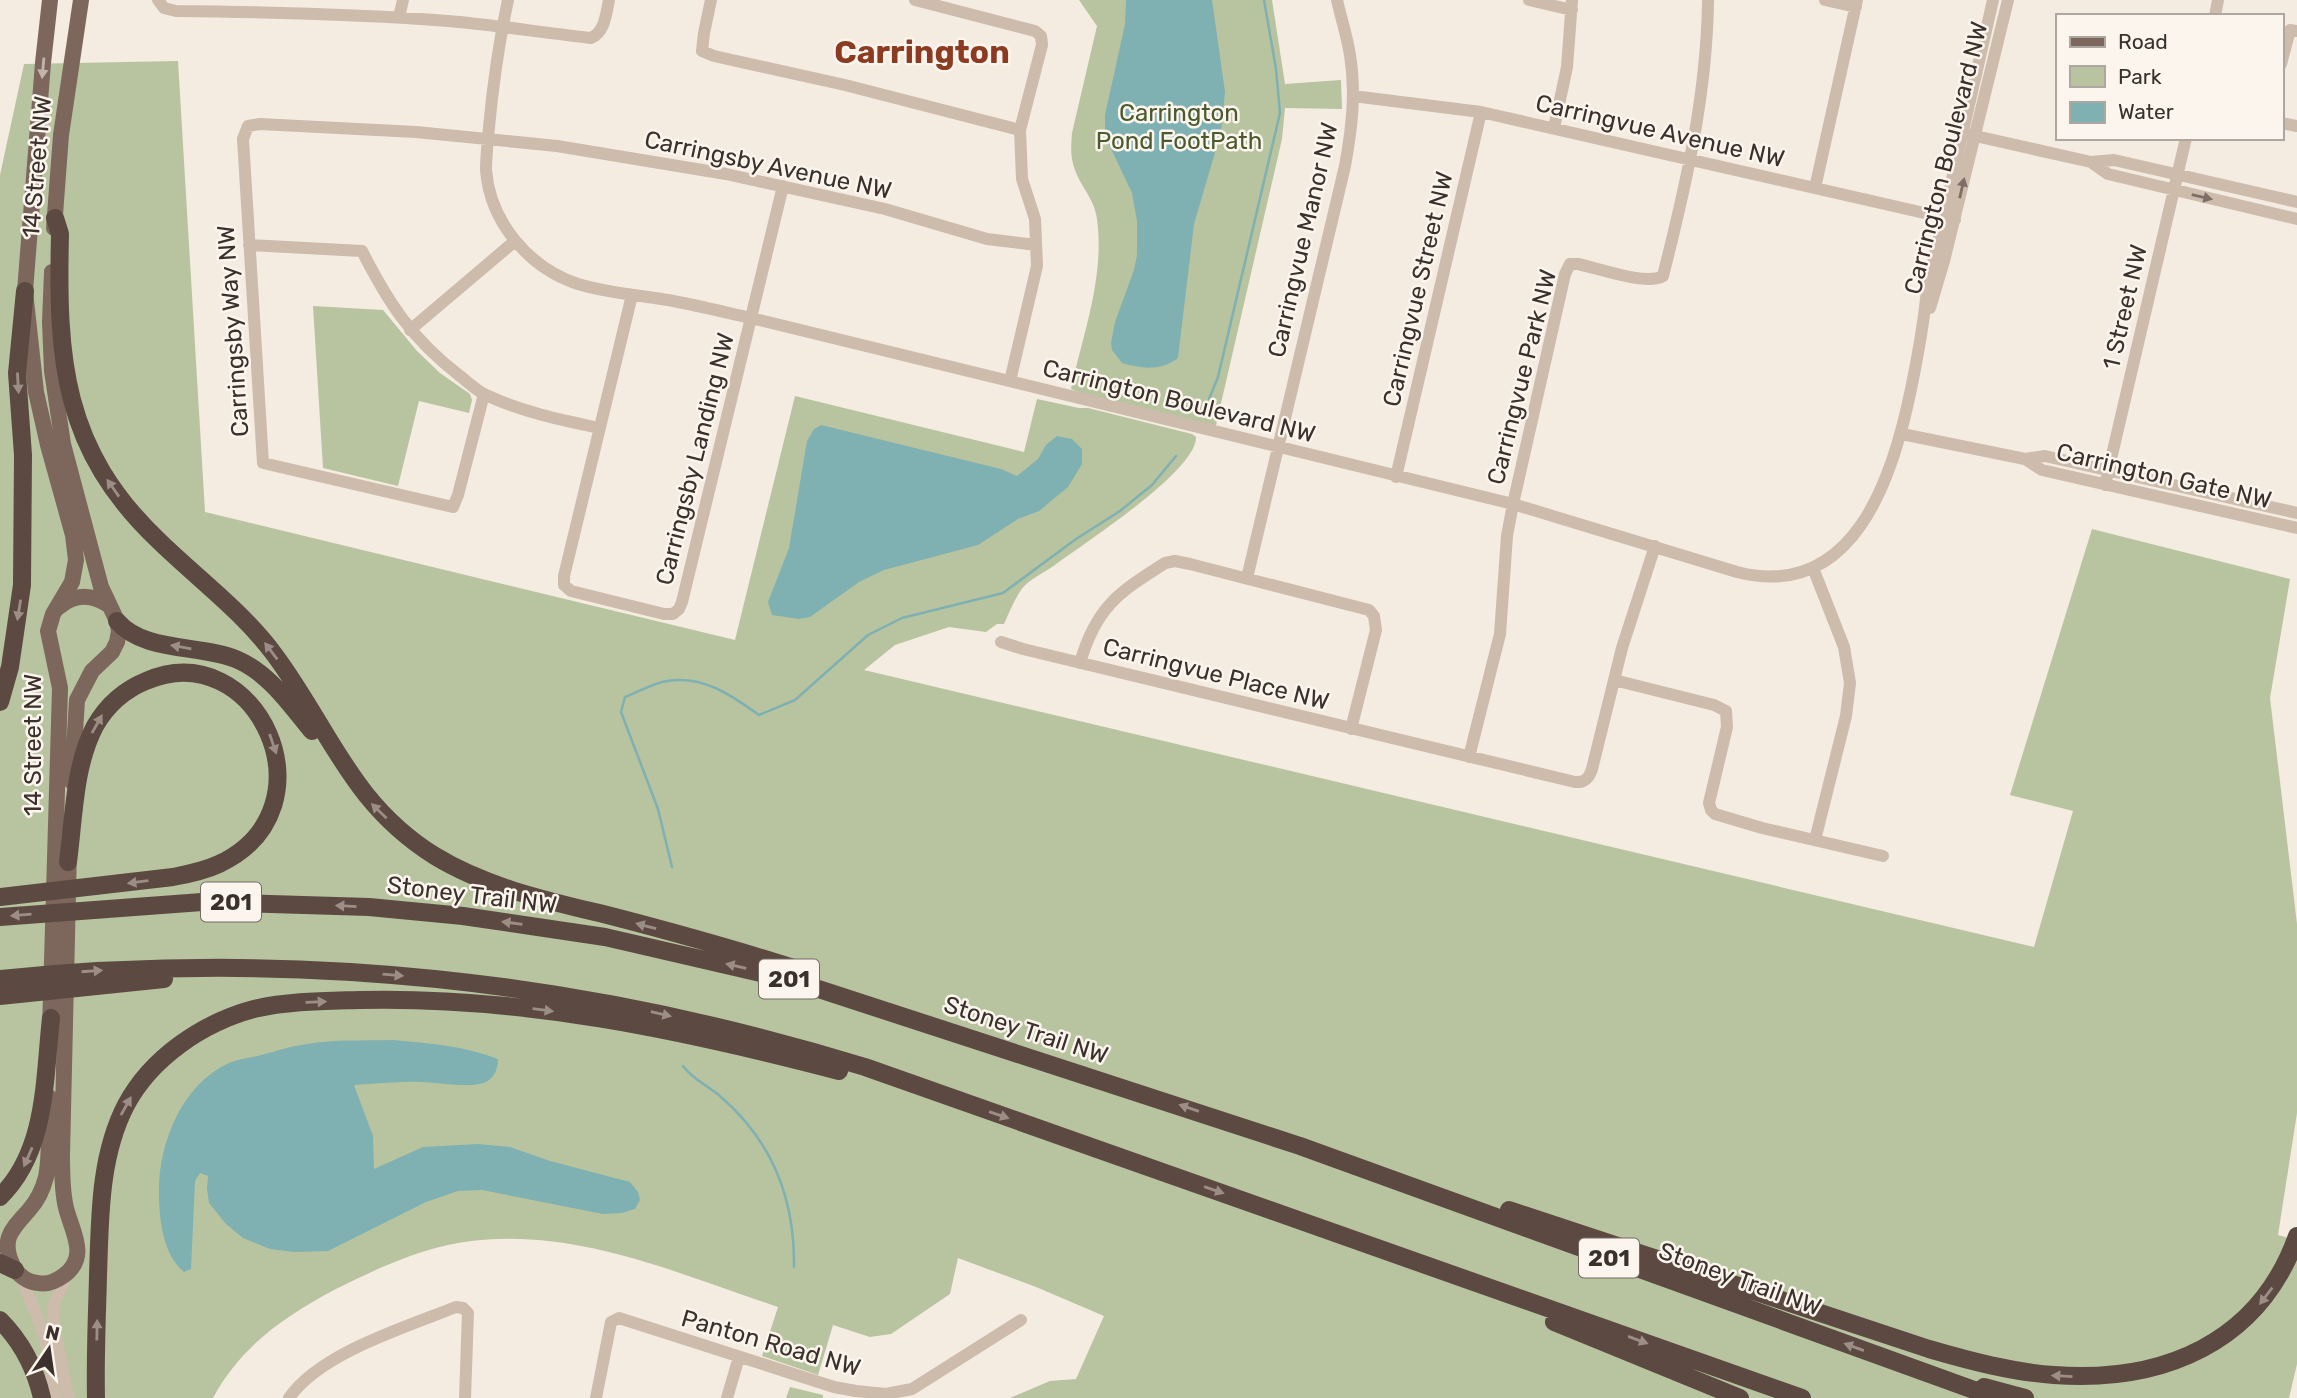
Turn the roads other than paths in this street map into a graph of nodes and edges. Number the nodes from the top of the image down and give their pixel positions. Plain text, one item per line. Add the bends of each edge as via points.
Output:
1 (50, 0) edge
2 (81, 0) edge
3 (158, 0) edge
4 (403, 0) edge
5 (508, 0) edge
6 (609, 0) edge
7 (711, 0) edge
8 (915, 0) edge
9 (1338, 0) edge
10 (1529, 0) edge
11 (1707, 0) edge
12 (1825, 0) edge
13 (1993, 0) edge
14 (2007, 0) edge
15 (1856, 4) edge
16 (1572, 5) edge
17 (399, 18) junction
18 (503, 26) junction
19 (2297, 31) edge
20 (2283, 56) edge
21 (1353, 96) junction
22 (1480, 112) junction
23 (1555, 128) junction
24 (1020, 131) junction
25 (1968, 135) junction
26 (489, 138) junction
27 (2186, 140) edge
28 (1690, 160) junction
29 (2091, 162) junction
30 (2177, 175) junction
31 (783, 186) junction
32 (1815, 188) junction
33 (2174, 191) junction
34 (2297, 202) edge
35 (55, 218) junction
36 (1949, 219) junction
37 (2297, 219) edge
38 (515, 241) junction
39 (1036, 244) junction
40 (249, 246) junction
41 (26, 291) junction
42 (632, 295) junction
43 (751, 318) junction
44 (410, 330) junction
45 (1010, 381) junction
46 (484, 394) junction
47 (599, 428) junction
48 (1902, 434) junction
49 (1278, 448) junction
50 (2025, 459) junction
51 (2108, 471) junction
52 (1396, 477) junction
53 (2105, 485) junction
54 (1513, 504) junction
55 (2297, 513) edge
56 (2297, 527) edge
57 (1655, 546) junction
58 (1813, 568) junction
59 (1247, 578) junction
60 (113, 613) junction
61 (53, 614) junction
62 (1001, 642) dead end
63 (1080, 663) junction
64 (1614, 680) junction
65 (0, 702) edge
66 (1351, 729) junction
67 (1469, 757) junction
68 (347, 771) junction
69 (1815, 840) junction
70 (1883, 856) dead end
71 (62, 862) junction
72 (0, 897) edge
73 (0, 917) edge
74 (282, 968) junction
75 (0, 979) edge
76 (0, 996) edge
77 (58, 1017) junction
78 (1105, 1081) junction
79 (935, 1093) junction
80 (1300, 1146) junction
81 (0, 1197) edge
82 (1251, 1202) junction
83 (2297, 1236) edge
84 (12, 1270) edge
85 (67, 1274) junction
86 (0, 1320) edge
87 (1021, 1320) dead end
88 (739, 1357) junction
89 (1918, 1370) junction
90 (902, 1395) edge
91 (886, 1396) edge
92 (42, 1398) edge
93 (56, 1398) edge
94 (69, 1398) edge
95 (96, 1398) edge
96 (289, 1398) edge
97 (465, 1398) edge
98 (596, 1398) edge
99 (727, 1398) edge
100 (1740, 1398) edge
101 (1802, 1398) edge
102 (1996, 1398) edge
103 (2025, 1398) edge

1 -> 41 main road, 14 Street NW
2 - 35 main road, 14 Street NW via 61,135
3 - 17 street via 164,8 176,11
4 - 17 street
5 - 18 street, Carrington Boulevard NW
6 - 18 street via 603,27 591,38
7 - 24 street via 702,51
8 - 24 street via 1041,36
9 - 21 street, Carringvue Manor NW
10 - 16 street
11 - 28 street via 1706,61
12 - 15 street
13 - 25 street, Carrington Boulevard NW
14 - 25 street, Carrington Boulevard NW
15 - 32 street
16 - 23 street via 1567,67
17 - 18 street
18 - 26 street, Carrington Boulevard NW
19 - 20 street via 2290,30
21 - 22 street, Carringvue Avenue NW
21 - 49 street, Carringvue Manor NW via 1345,166
22 - 23 street, Carringvue Avenue NW
22 - 52 street, Carringvue Street NW
23 - 28 street, Carringvue Avenue NW
24 - 39 street via 1022,179 1035,219
25 - 29 street
25 - 36 street, Carrington Boulevard NW
26 - 31 street, Carringsby Avenue NW via 668,163
26 - 38 street, Carrington Boulevard NW via 486,169 490,189
26 - 40 street, Carringsby Way NW via 248,126 243,139
27 - 30 street, 1 Street NW
28 - 32 street, Carringvue Avenue NW
28 - 54 street, Carringvue Park NW via 1663,276 1646,279 1570,264
29 - 30 street via 2114,160
29 - 33 street via 2108,174
30 - 33 street, 1 Street NW
30 - 34 street
31 - 39 street, Carringsby Avenue NW via 987,239
31 - 43 street
32 - 36 street, Carringvue Avenue NW
33 -> 37 street
33 - 51 street, 1 Street NW
35 - 60 main road, 14 Street NW via 50,321 57,407 101,587
68 -> 35 highway via 263,639 141,523 94,460 66,378 60,335 60,234
36 - 48 street, Carrington Boulevard NW
38 - 42 street, Carrington Boulevard NW via 561,277
38 - 44 street
39 - 45 street via 1037,266
40 - 44 street via 362,251 385,296
40 - 46 street, Carringsby Way NW via 262,463 453,507
41 - 61 main road, 14 Street NW via 36,392 75,547 72,582
41 -> 65 highway via 17,373 23,456 22,585
42 - 43 street, Carrington Boulevard NW
42 - 47 street, Carringsby Landing NW
43 - 45 street, Carrington Boulevard NW
43 - 47 street, Carringsby Landing NW via 682,602 673,614 571,591 564,585
44 - 46 street
45 - 49 street, Carrington Boulevard NW
46 - 47 street via 541,415
48 - 50 street, Carrington Gate NW
48 - 58 street, Carrington Boulevard NW via 1888,477 1864,521 1840,550
49 - 52 street, Carrington Boulevard NW
49 - 59 street, Carringvue Manor NW
50 - 51 street, Carrington Gate NW via 2045,456
50 - 53 street, Carrington Gate NW via 2042,470
51 - 53 street, 1 Street NW
51 - 55 street, Carrington Gate NW
52 - 54 street, Carrington Boulevard NW
53 - 56 street, Carrington Gate NW
54 - 57 street, Carrington Boulevard NW
54 - 67 street via 1500,634
57 - 58 street, Carrington Boulevard NW via 1755,576
57 - 64 street, Carringvue Place NW
58 - 69 street via 1844,647 1850,683
59 - 63 street, Carringvue Place NW via 1175,561 1165,563 1106,607 1089,635
59 - 66 street, Carringvue Place NW via 1361,607 1374,616 1375,635
60 - 61 main road via 94,597 77,596
68 -> 60 highway via 259,672 226,656 143,640 129,633
60 - 71 main road, 14 Street NW via 117,642 92,671 77,700
61 - 71 main road, 14 Street NW via 48,631 60,688
62 - 63 street
63 - 66 street, Carringvue Place NW
64 - 67 street, Carringvue Place NW via 1592,769 1585,780 1575,782
64 - 69 street via 1724,709 1727,727 1711,810 1723,818
66 - 67 street, Carringvue Place NW
78 -> 68 highway via 1046,1054 738,950 484,880 403,834 367,799
69 - 70 street
71 -> 72 highway via 85,752 105,710 120,695 154,677 194,674 229,686 257,713 275,746 278,781 268,816 242,849 222,863 173,877
71 - 77 main road, 14 Street NW
78 -> 73 highway, Stoney Trail NW / 201 via 791,980 605,936 463,916 286,903 202,902
75 -> 74 highway via 195,967
74 - 76 highway
74 -> 79 highway via 467,981 630,1007 819,1053
77 -> 81 highway via 31,1152
77 - 84 main road, 14 Street NW via 47,1166 39,1195 9,1234
77 - 85 main road, 14 Street NW via 63,1180 66,1209 78,1245
80 -> 78 highway, Stoney Trail NW / 201
79 -> 82 highway
95 -> 79 highway via 99,1249 112,1139 127,1103 162,1059 225,1019 300,1002 396,999 487,1003 684,1033
83 -> 80 highway via 2266,1296 2245,1320 2218,1339 2148,1369 2105,1376 2053,1375 1973,1362 1930,1349 1565,1227
89 -> 80 highway, Stoney Trail NW / 201
82 - 100 highway
82 -> 101 highway
84 - 85 main road via 38,1283
84 - 93 street, 14 Street NW via 44,1335
85 - 94 street, 14 Street NW via 54,1304 53,1323
86 - 92 highway via 27,1355
87 - 90 street, Panton Road NW
88 - 91 street, Panton Road NW via 834,1387
88 - 98 street, Panton Road NW via 619,1318 611,1322
88 - 99 street
89 - 102 highway, Stoney Trail NW / 201
89 - 103 highway
90 - 91 street, Panton Road NW
96 - 97 street via 329,1363 456,1307 468,1313

